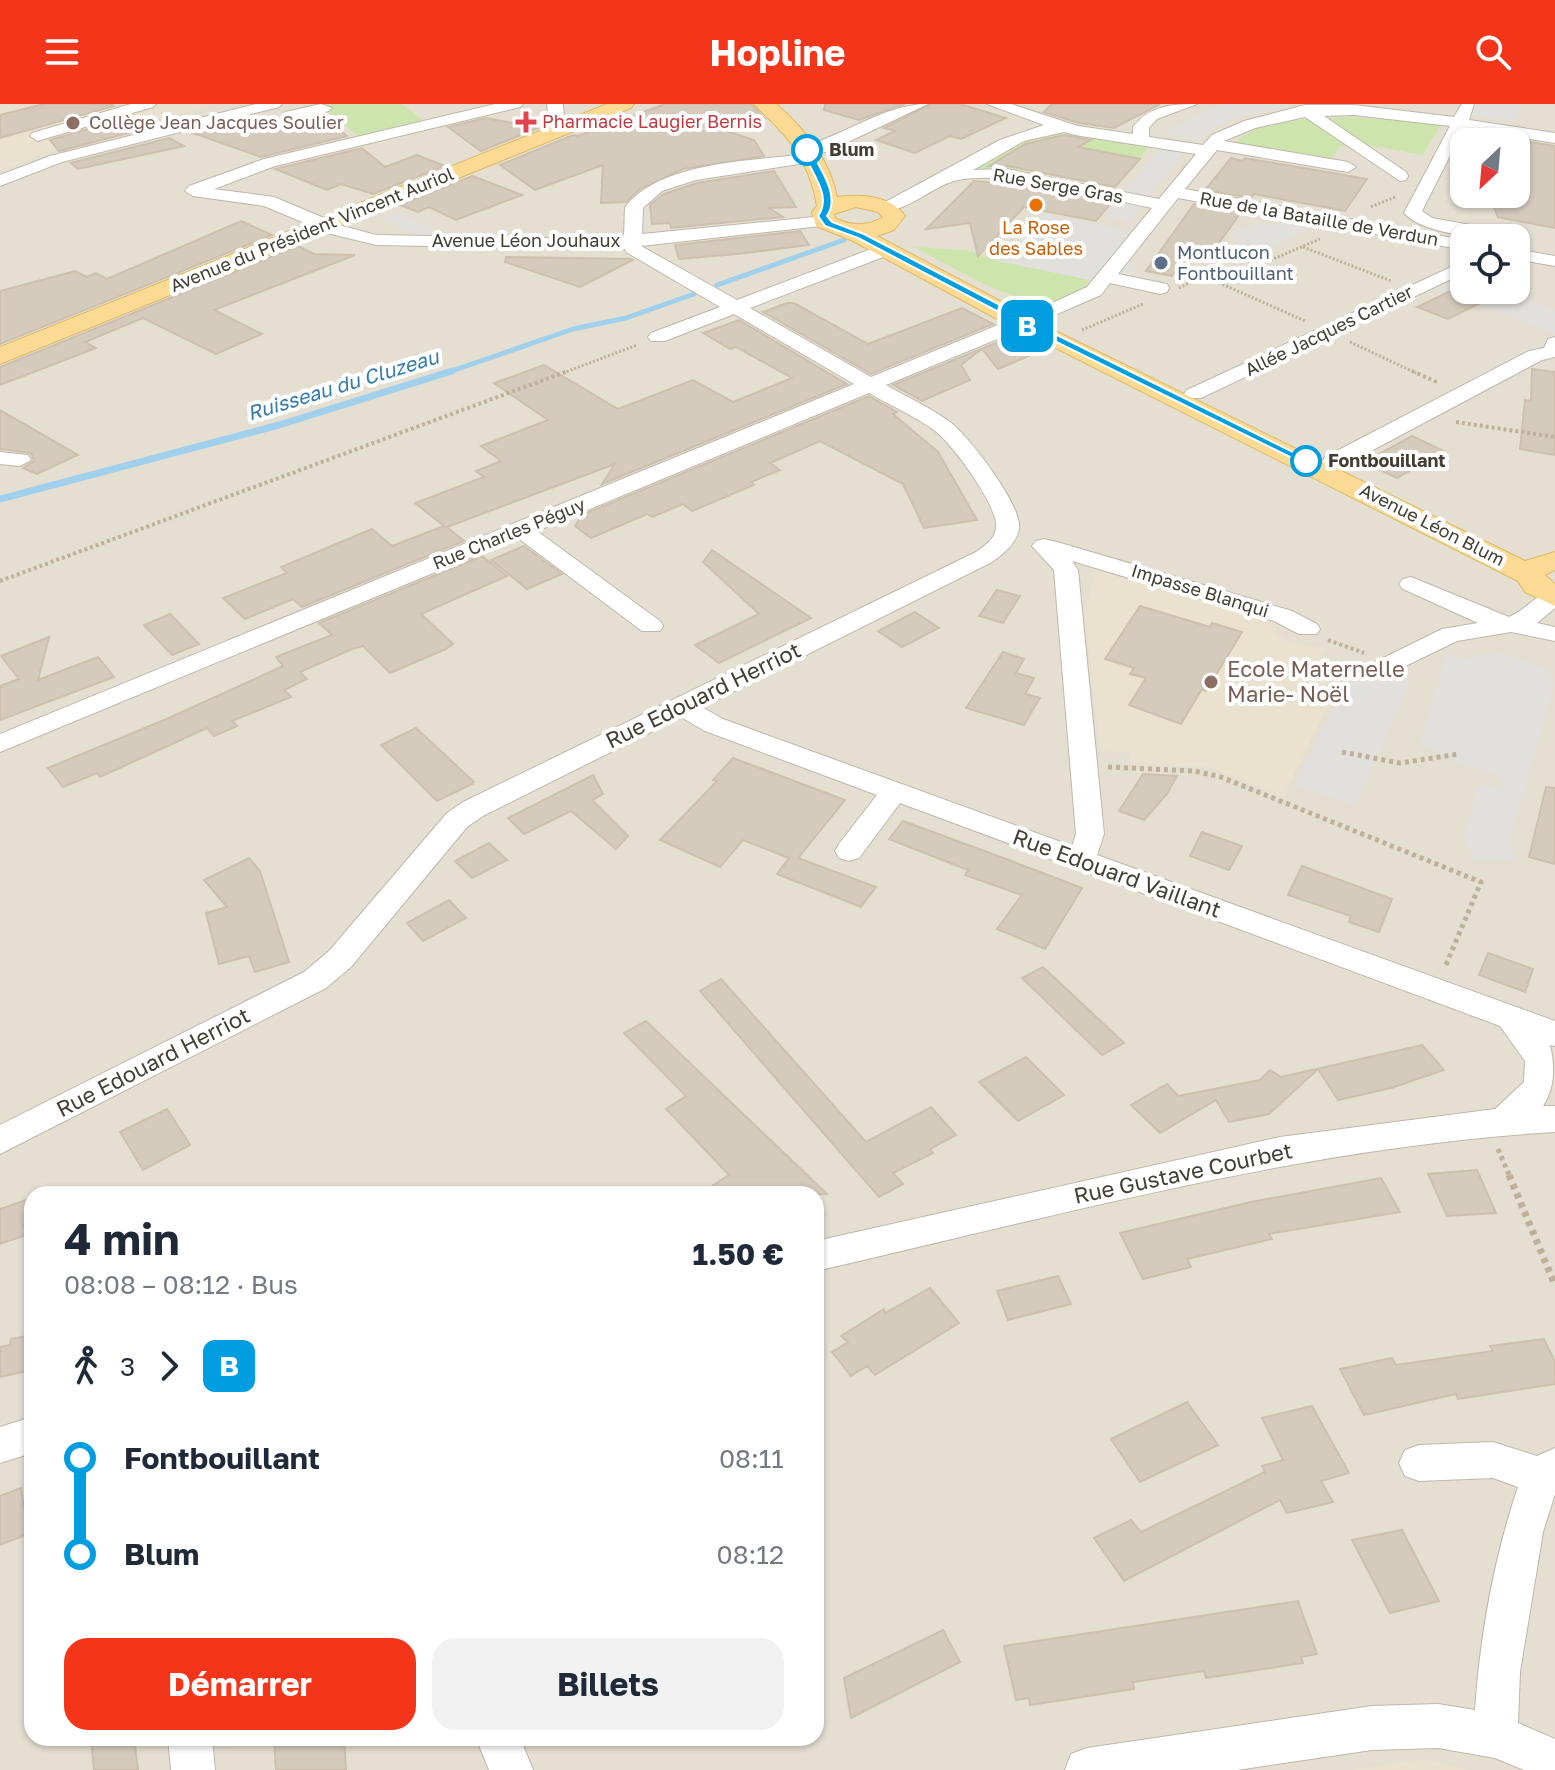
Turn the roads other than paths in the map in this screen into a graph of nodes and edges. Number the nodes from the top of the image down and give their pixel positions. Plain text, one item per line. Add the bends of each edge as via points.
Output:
1 (148, 104) edge
2 (275, 104) edge
3 (515, 104) edge
4 (555, 104) edge
5 (624, 104) edge
6 (764, 104) edge
7 (920, 104) edge
8 (995, 104) edge
9 (1189, 104) edge
10 (1469, 104) edge
11 (324, 108) dead end
12 (1302, 108) edge
13 (1461, 122) junction
14 (1064, 127) junction
15 (564, 128) junction
16 (38, 136) dead end
17 (1555, 138) edge
18 (1141, 140) junction
19 (1210, 147) junction
20 (809, 154) junction
21 (1348, 167) dead end
22 (953, 175) junction
23 (1400, 176) dead end
24 (0, 181) edge
25 (1168, 198) junction
26 (831, 212) junction
27 (886, 216) junction
28 (325, 225) junction
29 (1450, 226) edge
30 (632, 240) junction
31 (1450, 243) edge
32 (885, 250) junction
33 (1530, 257) edge
34 (1555, 261) edge
35 (1450, 273) edge
36 (1106, 277) junction
37 (1160, 288) dead end
38 (734, 308) junction
39 (1037, 320) junction
40 (658, 337) road end
41 (1554, 348) edge
42 (0, 356) edge
43 (872, 384) junction
44 (1194, 394) junction
45 (1333, 462) junction
46 (520, 529) junction
47 (1008, 536) junction
48 (1049, 547) junction
49 (1090, 558) junction
50 (1544, 566) edge
51 (1066, 570) junction
52 (1411, 584) dead end
53 (1554, 597) edge
54 (651, 626) dead end
55 (1507, 626) junction
56 (1308, 629) road end
57 (1555, 634) edge
58 (1517, 653) dead end
59 (1386, 666) road end
60 (682, 706) junction
61 (0, 744) edge
62 (895, 791) junction
63 (849, 851) dead end
64 (1081, 860) junction
65 (1505, 1015) junction
66 (1555, 1034) edge
67 (1555, 1119) edge
68 (1496, 1121) junction
69 (0, 1140) edge
70 (824, 1254) edge
71 (24, 1438) edge
72 (0, 1445) edge
73 (1419, 1463) dead end
74 (1548, 1471) edge
75 (1496, 1736) junction
76 (191, 1746) edge
77 (501, 1746) edge
78 (1555, 1761) edge
79 (193, 1770) edge
80 (511, 1770) edge
81 (1087, 1770) edge

1 - 16 street
2 - 11 street via 285,120
2 - 24 street via 56,159
3 - 28 street, Avenue Léon Jouhaux via 270,162 193,191 268,201
4 - 15 street via 556,126
5 - 15 main road, Avenue du Président Vincent Auriol
6 - 20 main road
7 - 20 street
8 - 14 street
9 - 18 street via 1151,116 1141,127
10 - 13 street
12 - 13 street
12 - 19 street via 1231,130
12 - 23 street
13 - 17 street via 1506,121
13 - 29 street via 1413,213
14 - 18 street
14 - 22 street via 1012,139
15 - 28 main road, Avenue du Président Vincent Auriol
18 - 19 street
19 - 21 street
19 - 25 street, Rue Charles Péguy
20 - 26 main road
20 - 30 street via 656,187 634,207
22 - 25 street, Rue Serge Gras via 1006,174
22 - 27 street
25 - 31 street, Rue de la Bataille de Verdun
25 - 36 street, Rue Charles Péguy
26 - 27 main road via 856,201
26 - 27 main road via 868,231
26 - 30 street, Avenue Léon Jouhaux
26 - 32 main road, Avenue Léon Blum
27 - 39 main road, Avenue Léon Blum via 884,236 901,250
28 - 30 street, Avenue Léon Jouhaux via 376,240
28 - 42 main road, Avenue du Président Vincent Auriol
30 - 38 street via 638,253
32 - 38 street
32 - 39 main road, Avenue Léon Blum
33 - 34 street
35 - 44 street, Allée Jacques Cartier
36 - 37 street
36 - 39 street, Rue Charles Péguy via 1094,291
38 - 40 street
38 - 43 street
39 - 43 street, Rue Charles Péguy
39 - 44 main road, Avenue Léon Blum
39 - 50 main road, Avenue Léon Blum
41 - 45 street
43 - 46 street, Rue Charles Péguy
43 - 47 street via 942,426 961,444 1005,511
44 - 45 main road, Avenue Léon Blum
45 - 50 main road, Avenue Léon Blum
46 - 54 street
46 - 61 street, Rue Charles Péguy
47 - 48 street, Impasse Blanqui
47 - 60 street, Rue Edouard Herriot via 984,557
48 - 49 street, Impasse Blanqui
48 - 51 street
49 - 51 street
49 - 56 street, Impasse Blanqui via 1283,616
50 - 53 main road, Avenue Léon Blum via 1536,586
51 - 64 street via 1090,834
52 - 55 street via 1462,611
53 - 55 street via 1531,617
55 - 57 street
55 - 58 street
55 - 59 street via 1451,634
60 - 62 street, Rue Edouard Vaillant via 714,725
60 - 69 street, Rue Edouard Herriot via 457,820 340,959 315,980
62 - 63 street
62 - 64 street, Rue Edouard Vaillant
64 - 65 street, Rue Edouard Vaillant
65 - 66 street, Rue Edouard Vaillant
65 - 68 street via 1541,1050 1545,1074 1541,1091
67 - 68 street, Rue Gustave Courbet
68 - 70 street, Rue Gustave Courbet via 1280,1151
71 - 72 street
73 - 74 street via 1493,1460
74 - 75 street via 1523,1532 1499,1672
75 - 78 street
75 - 81 street via 1438,1726 1372,1728
76 - 79 street
77 - 80 street

